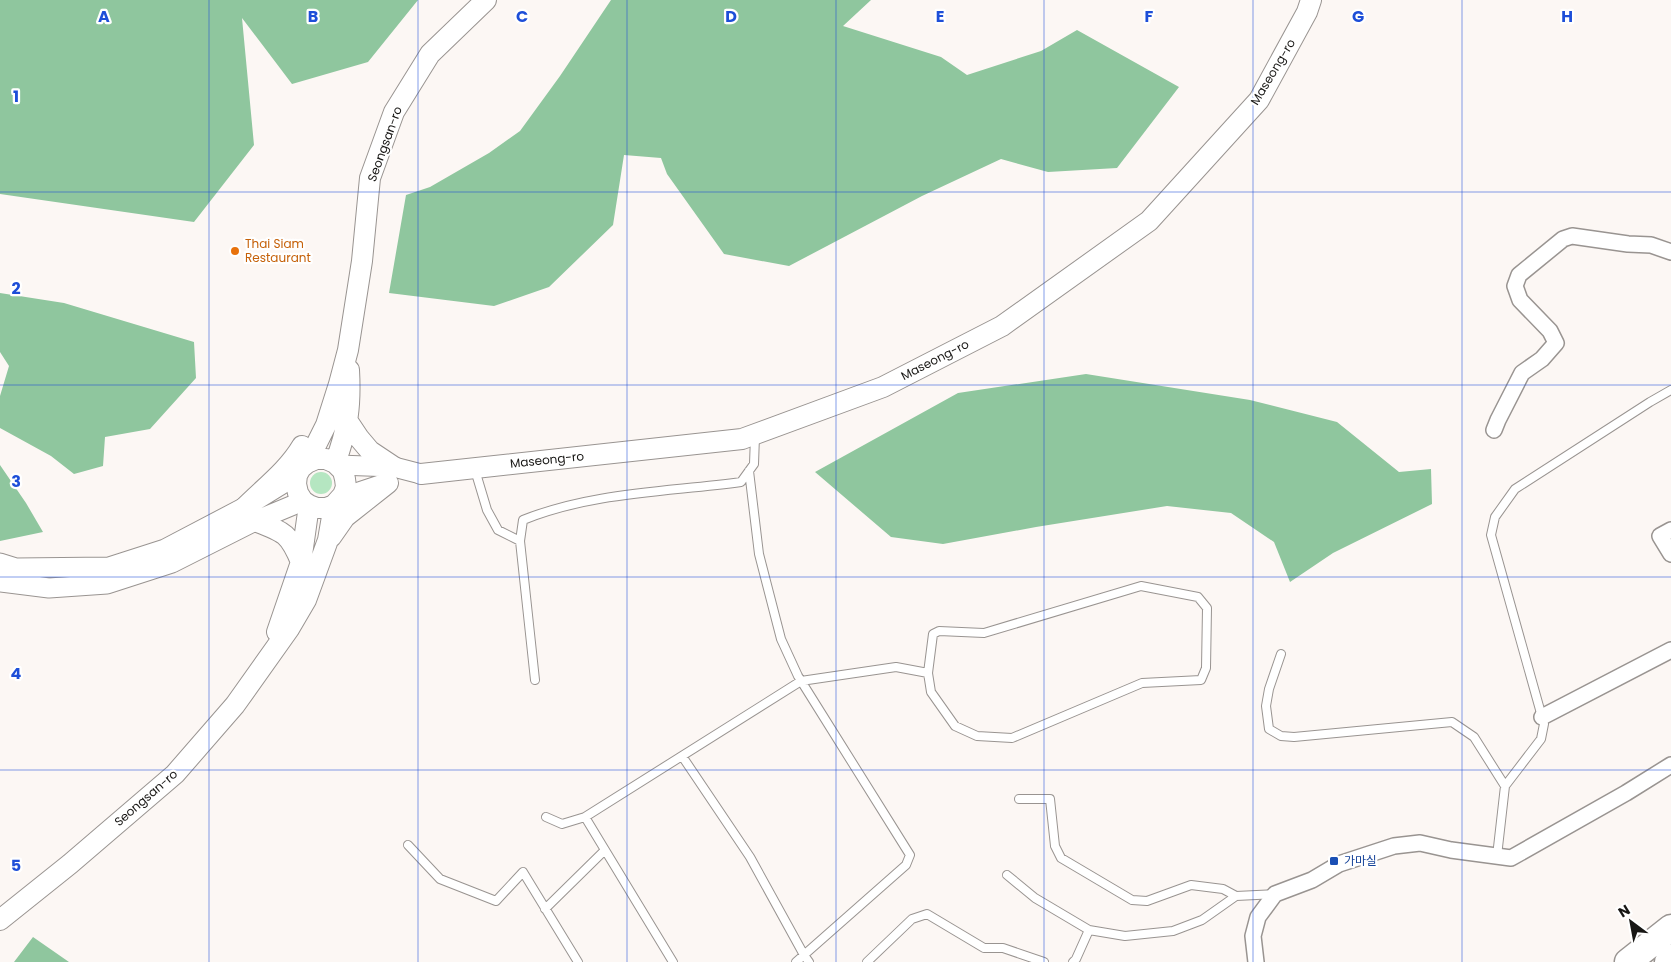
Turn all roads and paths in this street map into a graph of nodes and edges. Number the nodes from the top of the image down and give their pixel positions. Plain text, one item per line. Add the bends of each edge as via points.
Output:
1 (486, 0) edge
2 (1311, 0) edge
3 (1671, 252) edge
4 (348, 350) junction
5 (339, 384) junction
6 (1671, 390) edge
7 (347, 420) junction
8 (1494, 430) dead end
9 (755, 434) junction
10 (336, 464) junction
11 (474, 468) junction
12 (302, 469) junction
13 (749, 470) junction
14 (421, 474) joint
15 (391, 475) junction
16 (338, 500) junction
17 (306, 503) junction
18 (250, 514) junction
19 (1671, 530) edge
20 (328, 540) junction
21 (520, 541) junction
22 (1671, 554) edge
23 (301, 562) junction
24 (0, 563) edge
25 (0, 582) edge
26 (1671, 650) edge
27 (270, 654) junction
28 (1281, 654) dead end
29 (928, 673) junction
30 (535, 680) dead end
31 (801, 681) junction
32 (1542, 717) junction
33 (682, 756) junction
34 (1671, 764) edge
35 (1505, 786) junction
36 (1019, 799) dead end
37 (546, 817) dead end
38 (585, 817) junction
39 (408, 845) dead end
40 (605, 850) junction
41 (1497, 856) junction
42 (1007, 875) dead end
43 (1275, 894) junction
44 (1236, 896) junction
45 (545, 909) junction
46 (0, 920) edge
47 (1671, 928) edge
48 (1089, 930) junction
49 (804, 955) junction
50 (1671, 958) edge
51 (578, 962) edge
52 (674, 962) edge
53 (796, 962) edge
54 (809, 962) edge
55 (867, 962) edge
56 (1044, 962) edge
57 (1073, 962) edge
58 (1256, 962) edge
59 (1628, 962) edge
60 (1668, 962) edge

1 - 4 main road, Seongsan-ro via 430,54 394,112 370,178 362,261
2 - 9 main road, Maseong-ro via 1259,100 1148,221 1002,326 883,387
3 - 8 street via 1651,245 1572,236 1563,238 1519,275 1515,286 1520,300 1550,331 1556,343 1542,359 1522,373
4 - 5 main road
4 - 7 main road via 350,398
5 - 12 main road via 326,425
5 - 18 main road via 297,454
6 - 32 lane via 1515,489 1495,517 1491,535
7 - 10 main road
7 - 15 main road
9 - 11 main road, Maseong-ro via 742,439
9 - 13 lane via 754,464
10 - 12 main road via 316,459
10 - 15 street
10 - 16 main road via 346,479 346,487
11 - 14 main road, Maseong-ro
11 - 21 lane via 487,510 498,530
12 - 17 main road via 296,484
12 - 18 street
13 - 21 lane via 741,482 588,500 542,512 523,520
13 - 31 lane via 759,554 781,639
14 - 15 street
15 - 16 street
15 - 20 main road via 345,517
16 - 17 main road via 326,508
16 - 20 main road
17 - 18 street
17 - 23 main road
18 - 23 main road via 286,535
18 - 24 street via 165,549 109,567 16,568
18 - 25 street via 172,563 107,584 49,588
19 - 22 street via 1660,536
20 - 27 main road via 306,600
21 - 30 lane
23 - 27 main road
26 - 32 street
27 - 46 main road, Seongsan-ro via 235,705 175,774
28 - 35 lane via 1266,706 1269,729 1281,736 1294,737 1452,722 1474,737
29 - 29 lane via 931,692 955,726 977,736 1012,738 1142,683 1200,680 1206,668 1207,608 1198,597 1141,586 984,633 939,631 933,634
29 - 31 lane via 896,667
31 - 33 lane
31 - 49 lane via 910,854 906,865
32 - 35 lane via 1541,739
33 - 38 lane
33 - 49 lane via 750,857
34 - 41 street via 1511,858
35 - 41 lane
36 - 44 lane via 1050,799 1055,846 1061,858 1132,900 1147,901 1192,884 1223,889
37 - 38 lane via 562,824
38 - 40 lane
39 - 45 lane via 440,879 496,901 522,872
40 - 45 lane
40 - 52 lane
41 - 43 street via 1420,843 1394,846 1339,864 1312,880
42 - 48 lane via 1035,898
43 - 44 lane
43 - 58 street via 1258,917 1253,936
44 - 48 lane via 1202,920 1172,931 1125,936
45 - 51 lane
47 - 59 highway
48 - 57 lane
49 - 53 lane
49 - 54 lane
50 - 60 highway
55 - 56 lane via 912,919 927,914 984,948 1003,948

